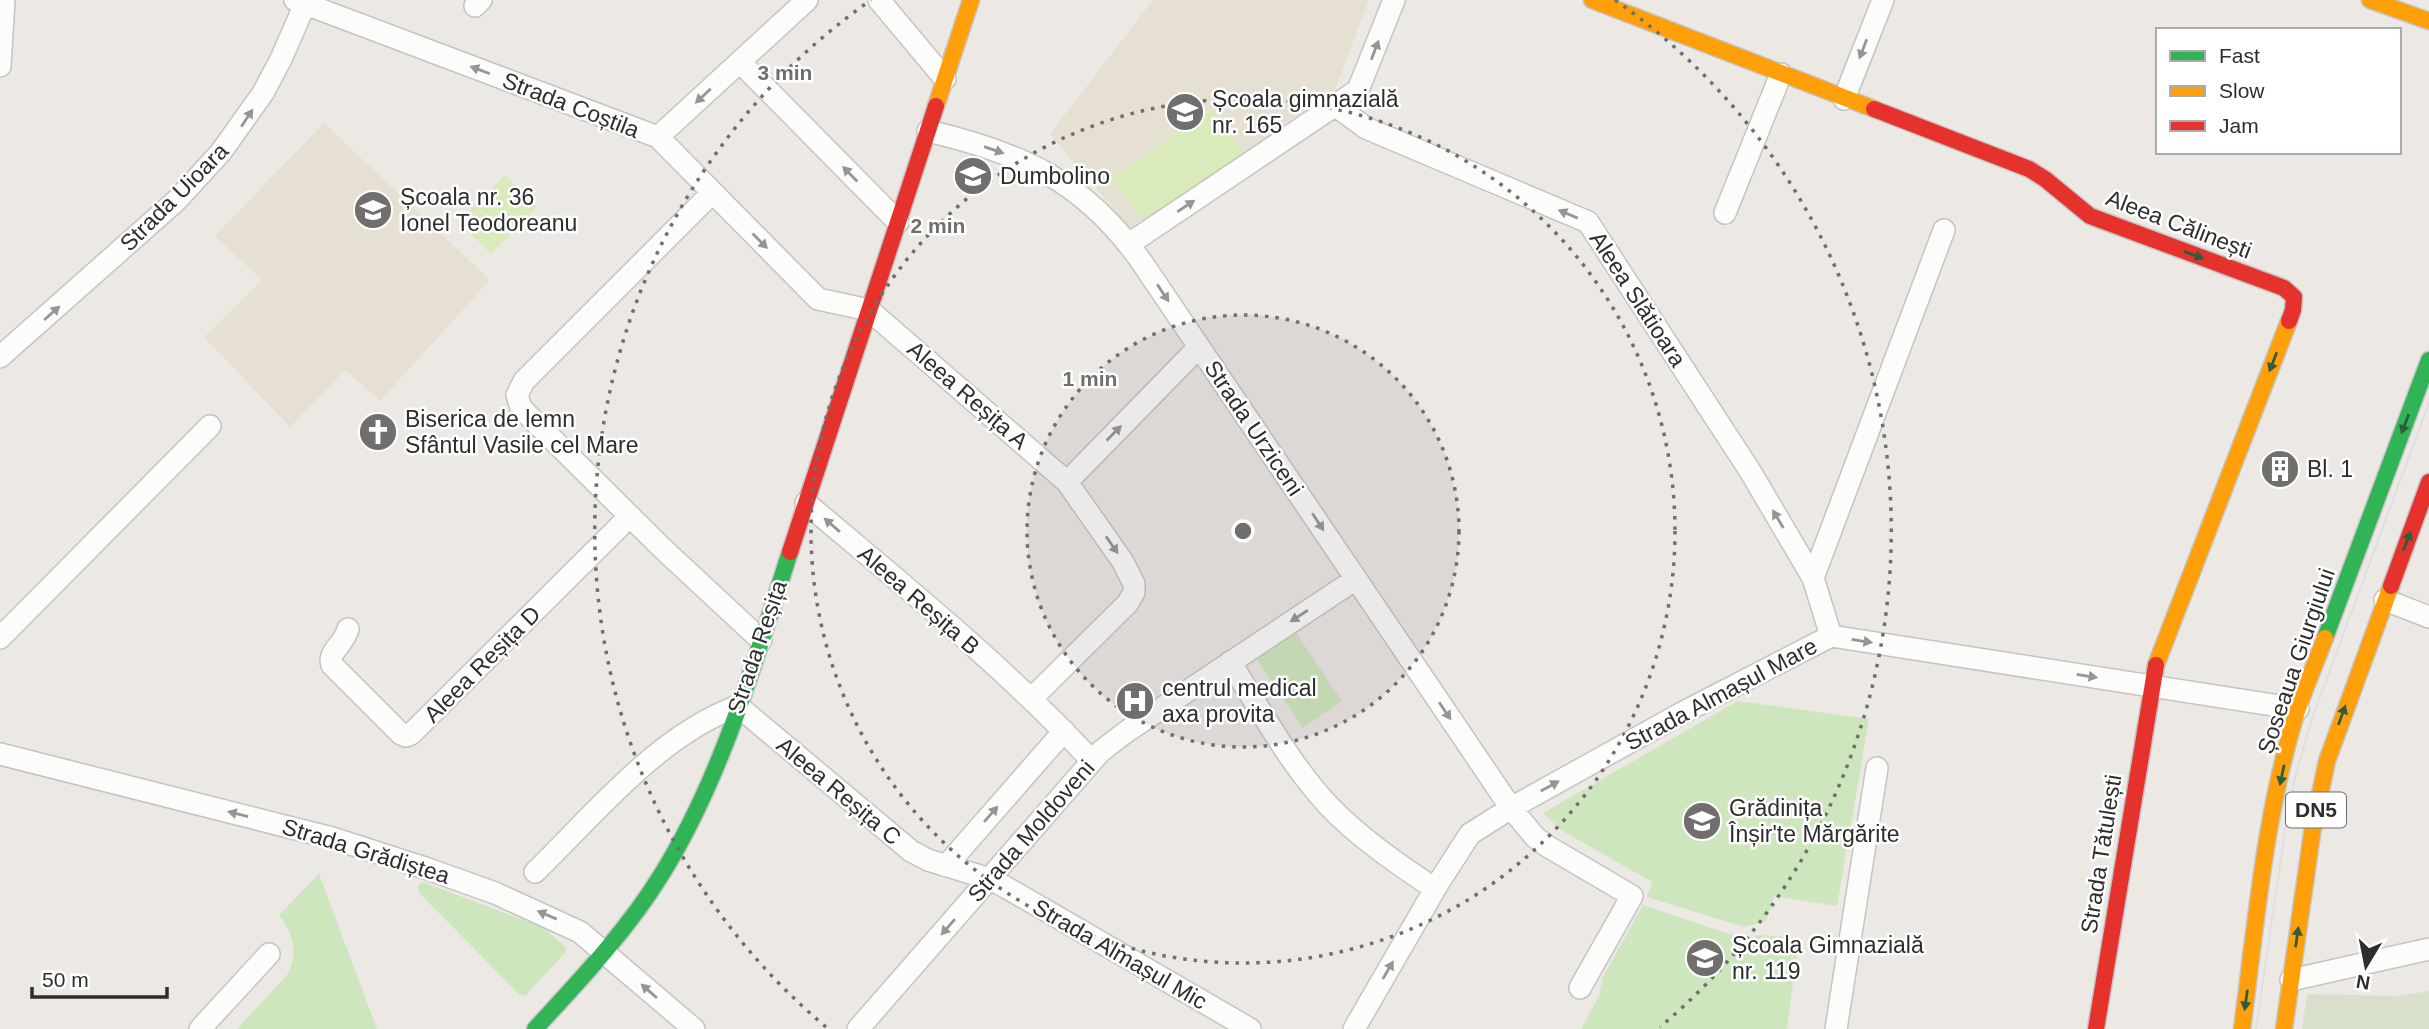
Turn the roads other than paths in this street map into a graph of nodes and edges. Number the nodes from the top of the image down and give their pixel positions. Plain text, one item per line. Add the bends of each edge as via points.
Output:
1 (4, 0) edge
2 (807, 0) edge
3 (971, 0) edge
4 (1394, 0) edge
5 (1592, 0) edge
6 (1883, 0) edge
7 (2370, 0) edge
8 (300, 2) edge
9 (887, 4) edge
10 (2429, 21) edge
11 (740, 62) junction
12 (0, 66) edge
13 (1781, 74) junction
14 (945, 79) junction
15 (1844, 99) junction
16 (1336, 106) junction
17 (928, 131) junction
18 (658, 137) junction
19 (712, 193) junction
20 (1726, 212) dead end
21 (898, 222) junction
22 (1944, 230) dead end
23 (1129, 244) junction
24 (869, 310) junction
25 (1199, 347) junction
26 (0, 357) edge
27 (2429, 360) edge
28 (210, 426) dead end
29 (2429, 482) edge
30 (1070, 486) junction
31 (806, 503) junction
32 (630, 516) junction
33 (1813, 578) junction
34 (1356, 579) junction
35 (2385, 600) junction
36 (2429, 617) edge
37 (348, 629) dead end
38 (1831, 636) junction
39 (0, 638) edge
40 (761, 640) junction
41 (1230, 662) junction
42 (2150, 686) junction
43 (1031, 699) junction
44 (738, 706) junction
45 (2298, 709) junction
46 (1064, 731) junction
47 (0, 754) edge
48 (1092, 761) junction
49 (1877, 768) dead end
50 (1511, 808) junction
51 (946, 866) junction
52 (535, 872) dead end
53 (990, 879) junction
54 (1434, 888) junction
55 (2429, 949) edge
56 (604, 952) junction
57 (269, 954) dead end
58 (2291, 979) junction
59 (1580, 988) dead end
60 (200, 1029) edge
61 (535, 1029) edge
62 (694, 1029) edge
63 (859, 1029) edge
64 (1250, 1029) edge
65 (1354, 1029) edge
66 (1836, 1029) edge
67 (2096, 1029) edge
68 (2242, 1029) edge
69 (2284, 1029) edge

1 - 12 street
2 - 11 street, Strada Coștila
3 - 14 street, Strada Reșița
16 -> 4 street via 1358,90
5 - 13 street, Aleea Călinești
6 -> 15 street
7 - 10 street
18 -> 8 street, Strada Coștila
26 -> 8 street, Strada Uioara via 177,200 215,160 243,124 281,59
9 - 14 street
11 -> 18 street, Strada Coștila
21 -> 11 street
13 - 15 street, Aleea Călinești
13 - 20 street
14 - 17 street, Strada Reșița
15 -> 42 street, Aleea Călinești via 2046,177 2090,216 2284,288 2294,298
23 -> 16 street
33 -> 16 street, Aleea Slătioara via 1750,471 1588,222 1366,128
17 - 21 street, Strada Reșița
17 -> 23 street, Strada Urziceni via 1040,168 1084,197
18 - 19 street
19 -> 24 street via 818,299
19 - 32 street via 524,381 517,395 521,408
21 - 24 street, Strada Reșița
22 - 33 street
23 -> 25 street, Strada Urziceni
24 - 30 street, Aleea Reșița A
24 - 31 street, Strada Reșița
30 -> 25 street
25 -> 34 street, Strada Urziceni
27 -> 45 street, Șoseaua Giurgiului / DN5
28 - 39 street
35 -> 29 street, DN5
30 -> 43 street via 1124,562 1134,592
31 - 40 street, Strada Reșița
43 -> 31 street, Aleea Reșița B
32 - 37 street, Aleea Reșița D via 411,734 401,734 332,665 331,655
32 - 40 street
33 - 38 street, Aleea Slătioara
34 -> 41 street, Strada Moldoveni
34 -> 50 street, Strada Urziceni
35 - 36 street
58 -> 35 street, DN5 via 2321,784
38 -> 42 street, Strada Almașul Mare
50 -> 38 street, Strada Almașul Mare
40 - 44 street, Strada Reșița
41 - 48 street, Strada Moldoveni via 1115,740
41 - 54 street via 1329,805
42 - 45 street, Strada Almașul Mare
42 - 67 street, Strada Tătulești
43 - 46 street, Aleea Reșița B
44 - 51 street, Aleea Reșița C via 911,851
44 - 52 street via 706,719 645,764
44 - 56 street, Strada Reșița via 709,782 675,851
45 -> 68 street, Șoseaua Giurgiului / DN5 via 2276,803
46 - 48 street, Aleea Reșița B
51 -> 46 street
56 -> 47 street, Strada Grădiștea via 551,917 379,853
48 - 53 street, Strada Moldoveni
49 - 66 street
50 - 54 street, Strada Almașul Mare via 1465,839
50 - 59 street, Strada Urziceni via 1547,846 1632,896
51 - 53 street, Aleea Reșița C
53 -> 63 street, Strada Moldoveni
53 - 64 street, Strada Almașul Mic
65 -> 54 street, Strada Almașul Mare
55 - 58 street
56 - 61 street, Strada Reșița
62 -> 56 street, Strada Grădiștea
57 - 60 street
58 - 69 street, DN5

